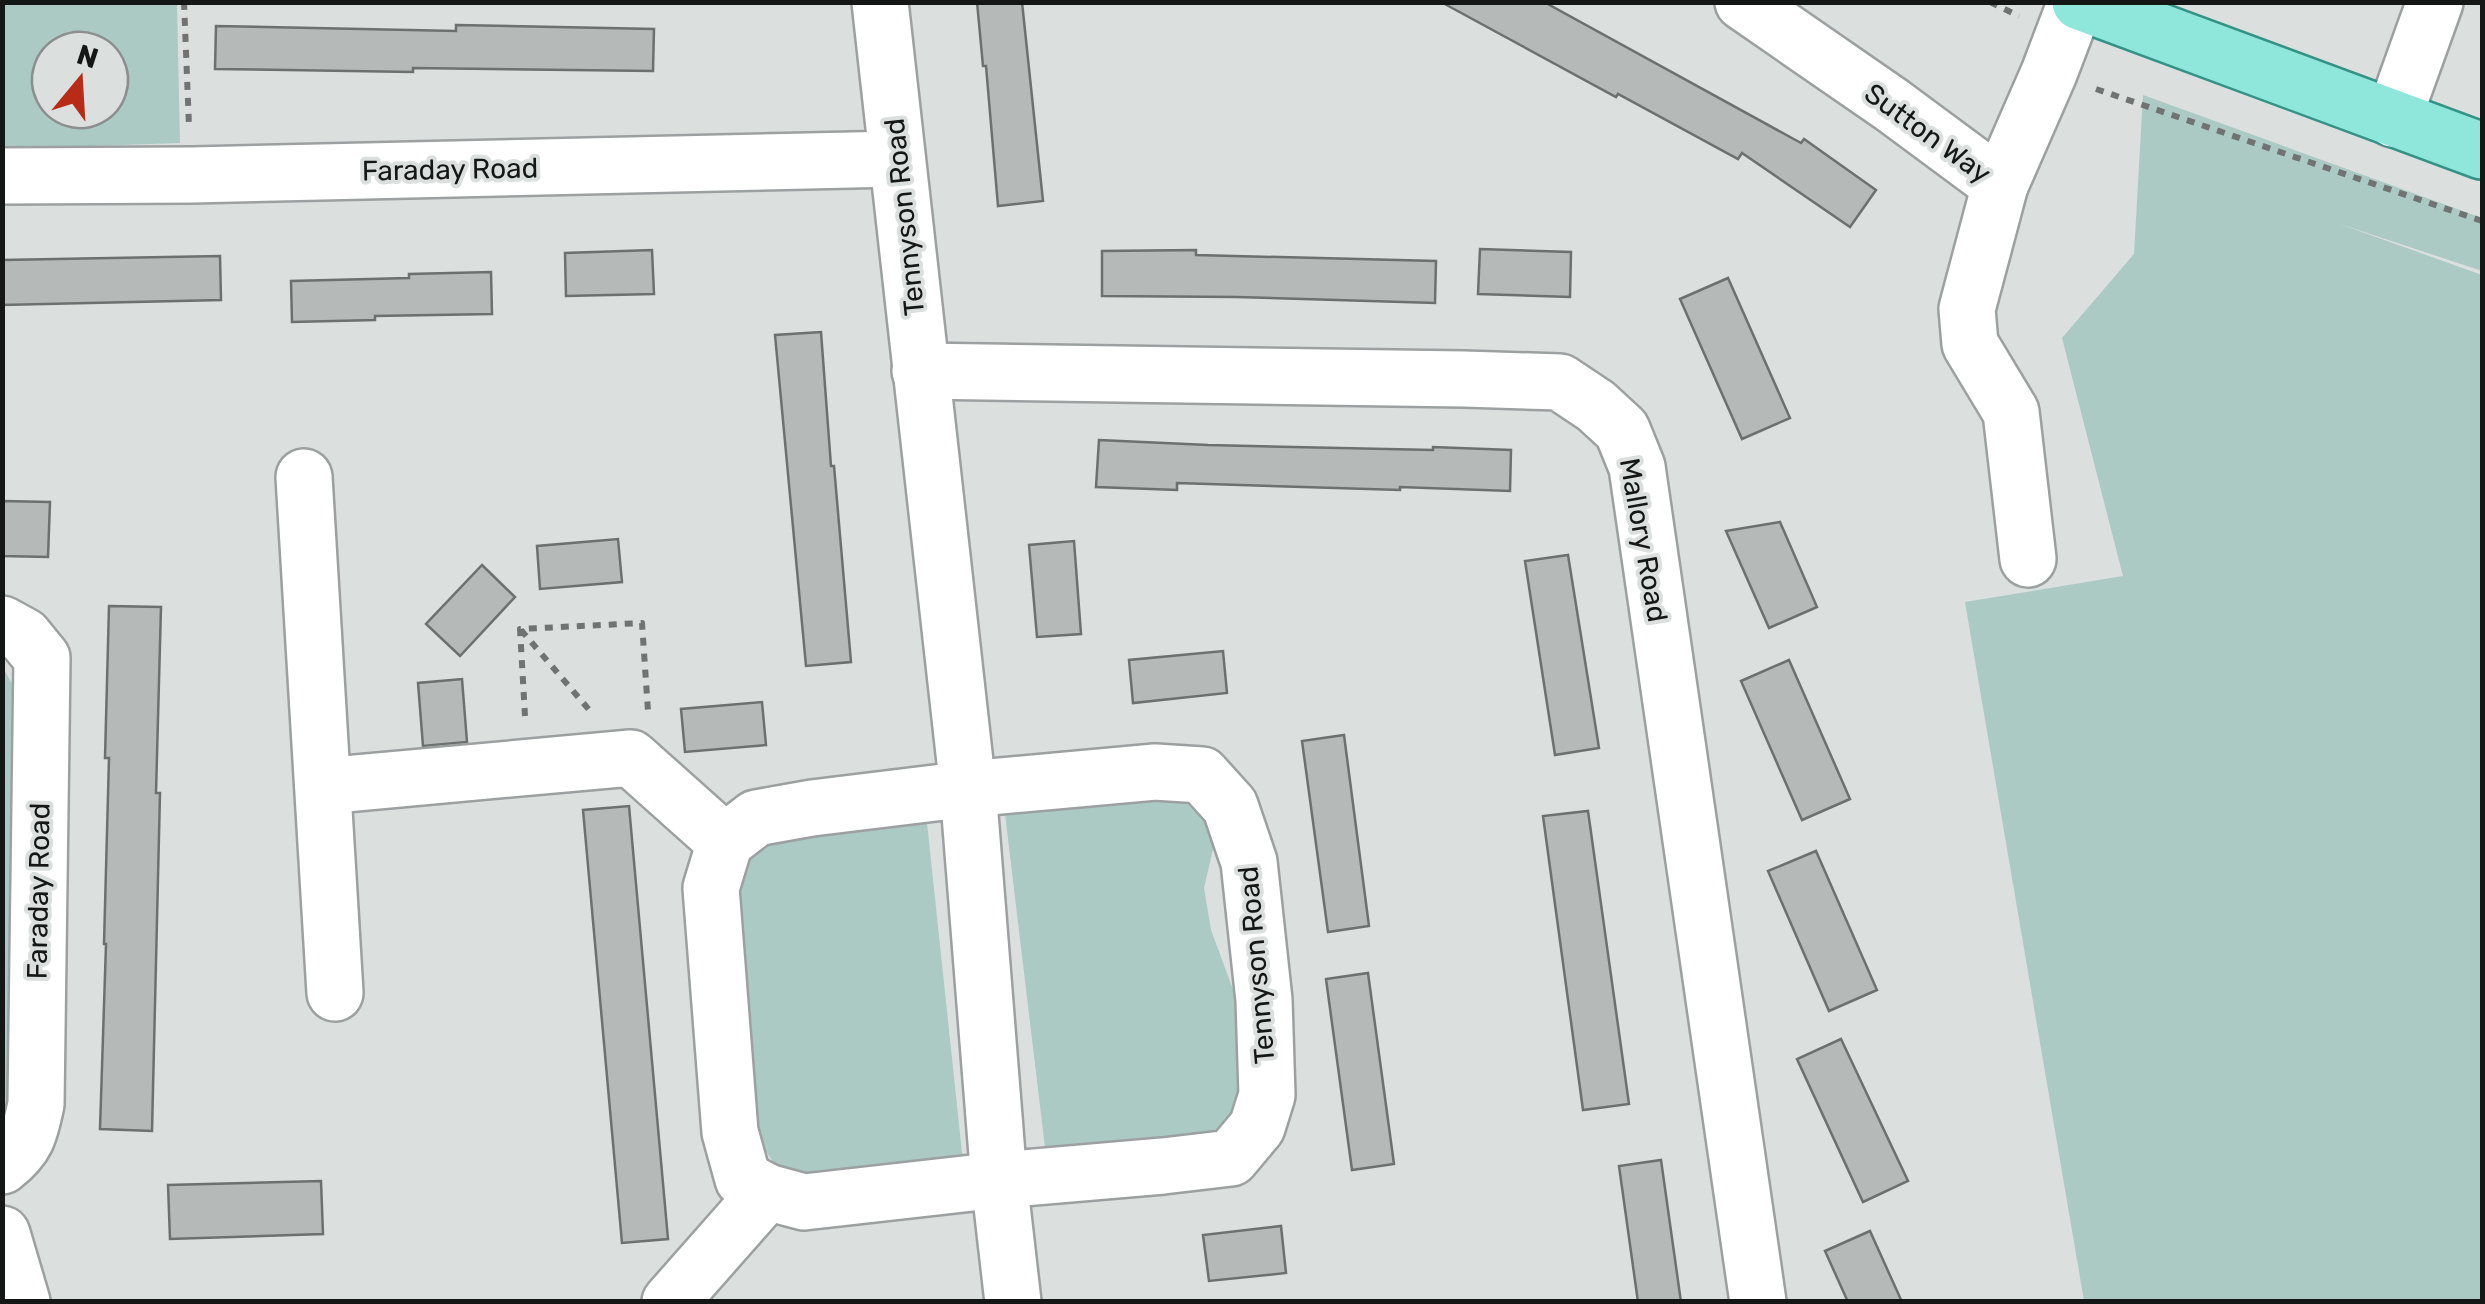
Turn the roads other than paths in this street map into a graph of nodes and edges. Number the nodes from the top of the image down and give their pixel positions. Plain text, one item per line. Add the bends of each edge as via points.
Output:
1 (880, 2) edge
2 (1743, 2) edge
3 (2078, 2) edge
4 (2436, 2) edge
5 (2393, 119) junction
6 (2482, 151) edge
7 (897, 159) junction
8 (2, 176) edge
9 (2000, 185) junction
10 (920, 371) junction
11 (304, 477) dead end
12 (2028, 559) dead end
13 (2, 624) edge
14 (323, 786) junction
15 (968, 789) junction
16 (725, 842) junction
17 (334, 993) dead end
18 (2, 1166) edge
19 (999, 1180) junction
20 (767, 1192) junction
21 (2, 1234) edge
22 (22, 1302) edge
23 (670, 1302) edge
24 (1013, 1302) edge
25 (1758, 1302) edge

1 - 7 street, Tennyson Road
2 - 9 street, Sutton Way
3 - 5 main road, Sutton Way
3 - 9 street, Sutton Way
4 - 5 street
5 - 6 main road, Sutton Way
7 - 8 street, Faraday Road
7 - 10 street, Tennyson Road
9 - 12 street via 1966,309 1970,344 2011,412
10 - 15 street, Tennyson Road
10 - 25 street, Mallory Road via 1560,382 1622,430 1637,468
11 - 14 street
13 - 18 street, Faraday Road via 24,636 42,658 36,1104 30,1137
14 - 16 street via 528,767 642,768
14 - 17 street
15 - 16 street, Tennyson Road via 756,818
15 - 19 street, Tennyson Road
15 - 19 street, Tennyson Road via 1156,772 1202,776 1230,806 1249,862 1264,1000 1267,1095 1257,1127 1231,1158
16 - 20 street via 711,888 730,1132 743,1179
19 - 20 street, Tennyson Road via 804,1202
19 - 24 street, Tennyson Road
20 - 23 street
21 - 22 street

